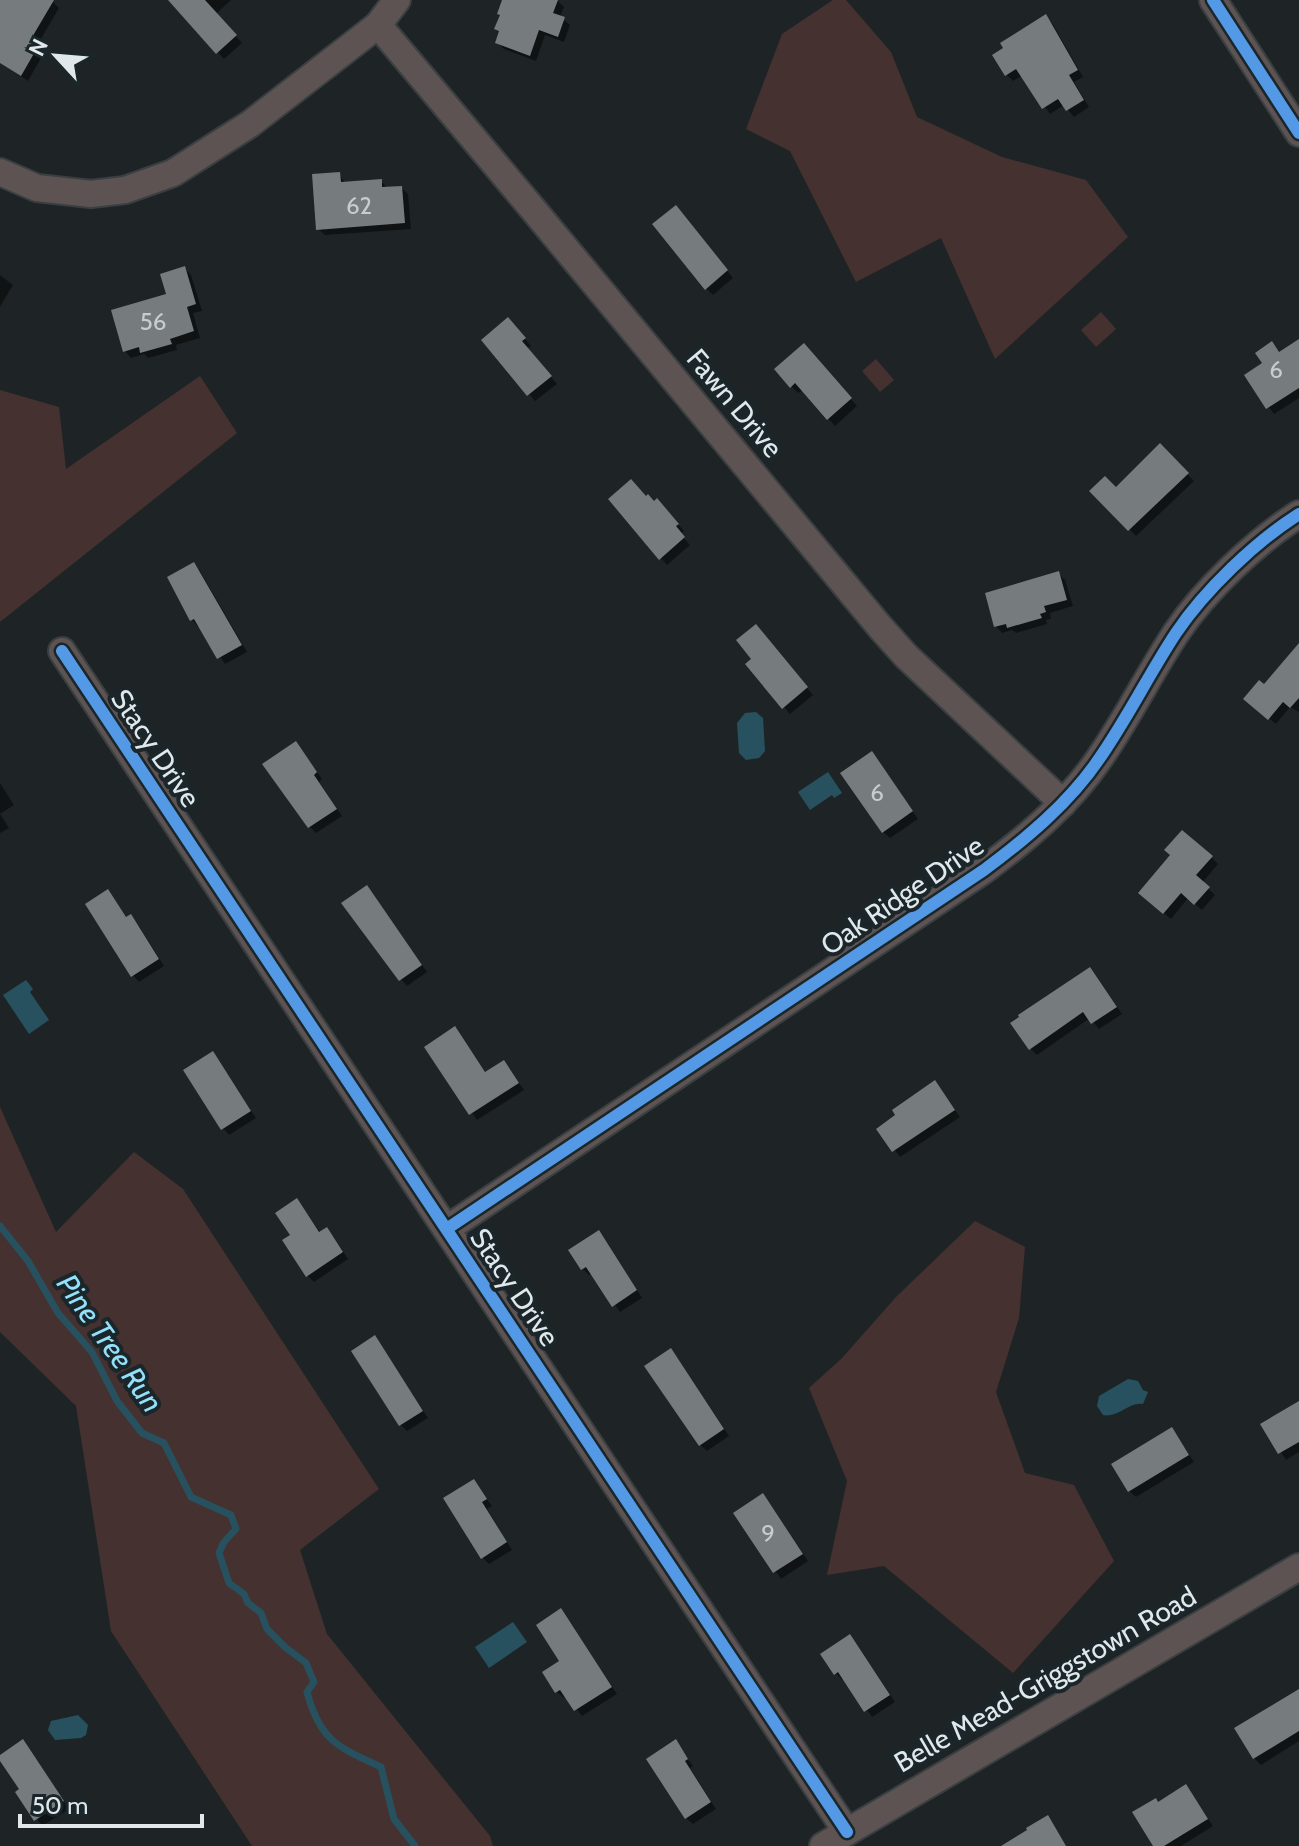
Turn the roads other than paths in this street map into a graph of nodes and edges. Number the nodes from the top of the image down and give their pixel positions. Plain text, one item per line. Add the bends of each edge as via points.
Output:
1 (397, 0) edge
2 (1213, 0) edge
3 (378, 25) junction
4 (1299, 133) edge
5 (0, 172) edge
6 (1299, 514) edge
7 (62, 651) dead end
8 (1063, 803) junction
9 (448, 1228) junction
10 (1299, 1567) edge
11 (847, 1832) junction
12 (823, 1846) edge

1 - 3 street
2 - 4 street
3 - 5 street via 250,124 173,173 125,190 91,194 37,188
3 - 8 street, Fawn Drive via 880,627
6 - 8 street, Oak Ridge Drive via 1251,552 1186,621 1098,761
7 - 9 street, Stacy Drive
8 - 9 street, Oak Ridge Drive via 984,870
9 - 11 street, Stacy Drive
10 - 11 street, Belle Mead-Griggstown Road
11 - 12 street, Belle Mead-Griggstown Road

